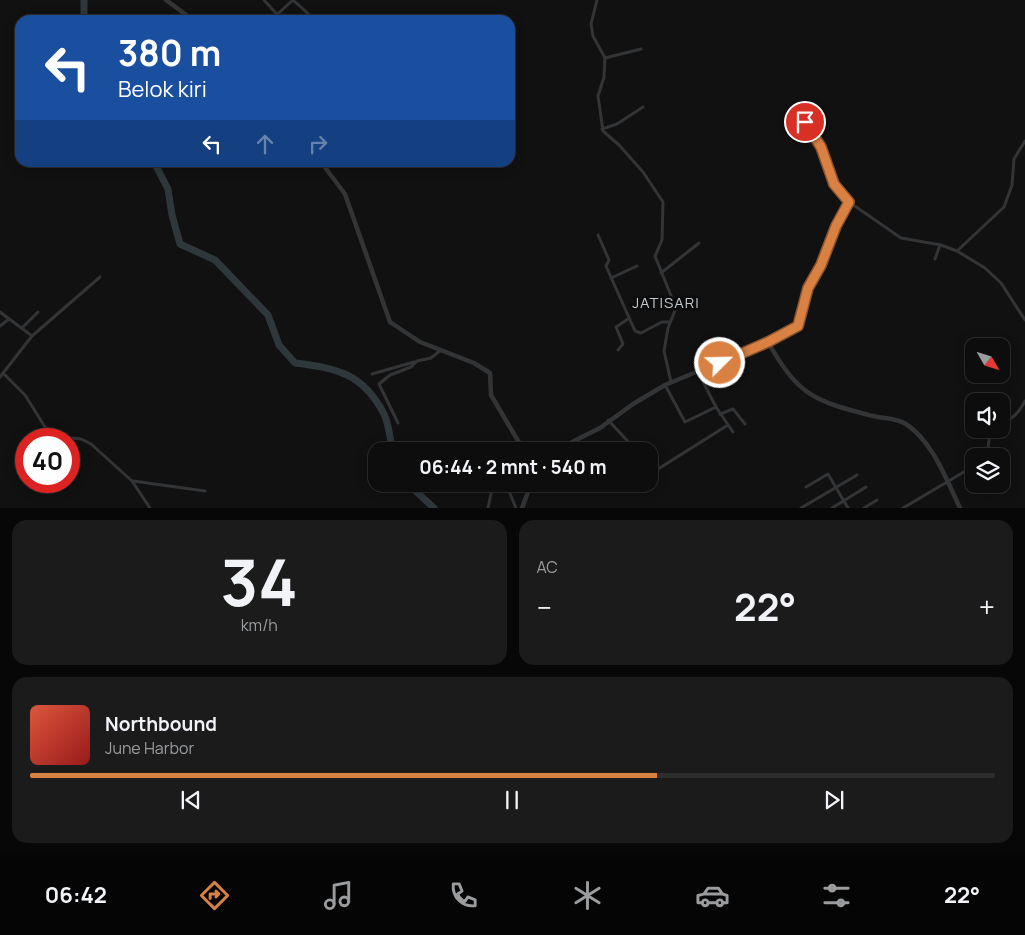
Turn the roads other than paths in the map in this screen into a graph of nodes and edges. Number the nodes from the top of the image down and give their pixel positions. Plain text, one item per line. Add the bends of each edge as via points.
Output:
1 (166, 0) edge
2 (264, 0) edge
3 (292, 0) edge
4 (598, 0) edge
5 (278, 13) joint
6 (186, 15) edge
7 (309, 15) edge
8 (641, 48) dead end
9 (605, 58) junction
10 (643, 107) dead end
11 (804, 121) dead end
12 (602, 129) junction
13 (1025, 141) edge
14 (325, 167) edge
15 (849, 202) junction
16 (598, 236) dead end
17 (699, 243) dead end
18 (940, 245) junction
19 (957, 251) junction
20 (936, 259) dead end
21 (636, 266) dead end
22 (662, 273) junction
23 (100, 278) dead end
24 (611, 278) junction
25 (0, 312) edge
26 (38, 312) dead end
27 (628, 318) junction
28 (8, 319) junction
29 (1025, 320) edge
30 (670, 322) junction
31 (0, 326) edge
32 (22, 328) junction
33 (32, 336) junction
34 (768, 342) junction
35 (442, 350) junction
36 (618, 350) dead end
37 (414, 362) junction
38 (720, 363) junction
39 (698, 372) junction
40 (3, 373) junction
41 (372, 374) dead end
42 (0, 377) edge
43 (671, 382) junction
44 (729, 384) dead end
45 (665, 385) junction
46 (1025, 401) edge
47 (716, 407) junction
48 (720, 414) junction
49 (1010, 419) edge
50 (608, 420) junction
51 (398, 422) dead end
52 (745, 424) dead end
53 (728, 425) junction
54 (732, 432) dead end
55 (519, 442) edge
56 (572, 442) edge
57 (629, 442) edge
58 (658, 469) edge
59 (965, 472) edge
60 (857, 475) dead end
61 (132, 481) junction
62 (948, 482) junction
63 (806, 487) dead end
64 (835, 487) junction
65 (866, 487) dead end
66 (205, 491) dead end
67 (492, 492) edge
68 (509, 492) edge
69 (528, 492) edge
70 (877, 500) dead end
71 (844, 501) junction
72 (150, 508) edge
73 (488, 508) edge
74 (516, 508) edge
75 (522, 508) edge
76 (801, 508) edge
77 (832, 508) edge
78 (848, 508) edge
79 (864, 508) edge
80 (903, 508) edge
81 (960, 508) edge

1 - 6 street
2 - 5 street
3 - 5 street
3 - 7 street
4 - 9 street via 591,28
8 - 9 street
9 - 12 street via 598,96
10 - 12 street via 617,124
11 - 15 street via 821,147 834,184
12 - 22 street via 642,171 664,205 662,240 655,256
13 - 19 street via 1014,159 1011,188 1004,207
14 - 35 street via 345,194 390,322 420,342
15 - 18 street via 901,238
15 - 34 street via 808,288 798,326
16 - 24 street via 610,260 606,266
17 - 22 street
18 - 19 street
18 - 20 street
19 - 29 street via 986,268 1001,283
21 - 24 street
22 - 30 street via 676,308
23 - 33 street
24 - 27 street
25 - 28 street
26 - 32 street
27 - 30 street via 638,333 662,322
27 - 36 street via 616,327 623,344
28 - 31 street
28 - 32 street
30 - 43 street via 664,354
32 - 33 street
33 - 40 street
34 - 38 street
34 - 62 street via 782,365 808,394 868,415 898,420 908,426 933,454
35 - 37 street via 431,358
35 - 55 street via 480,366 490,374 491,395
37 - 41 street
37 - 51 street via 411,367 390,374 379,384
38 - 39 street
38 - 44 street
39 - 43 street
39 - 47 street
40 - 42 street
40 - 61 street via 25,395 48,430 61,437 81,439 91,444
43 - 45 street
45 - 47 street via 685,422
45 - 50 street
46 - 49 street
47 - 48 street
48 - 52 street via 734,409
48 - 53 street
50 - 56 street
50 - 57 street
53 - 54 street
53 - 58 street
59 - 62 street
60 - 64 street
61 - 66 street
61 - 72 street
62 - 80 street
62 - 81 street
63 - 64 street via 828,474
64 - 71 street
64 - 76 street
65 - 71 street
67 - 73 street
68 - 74 street
69 - 75 street
70 - 79 street
71 - 77 street
71 - 78 street

